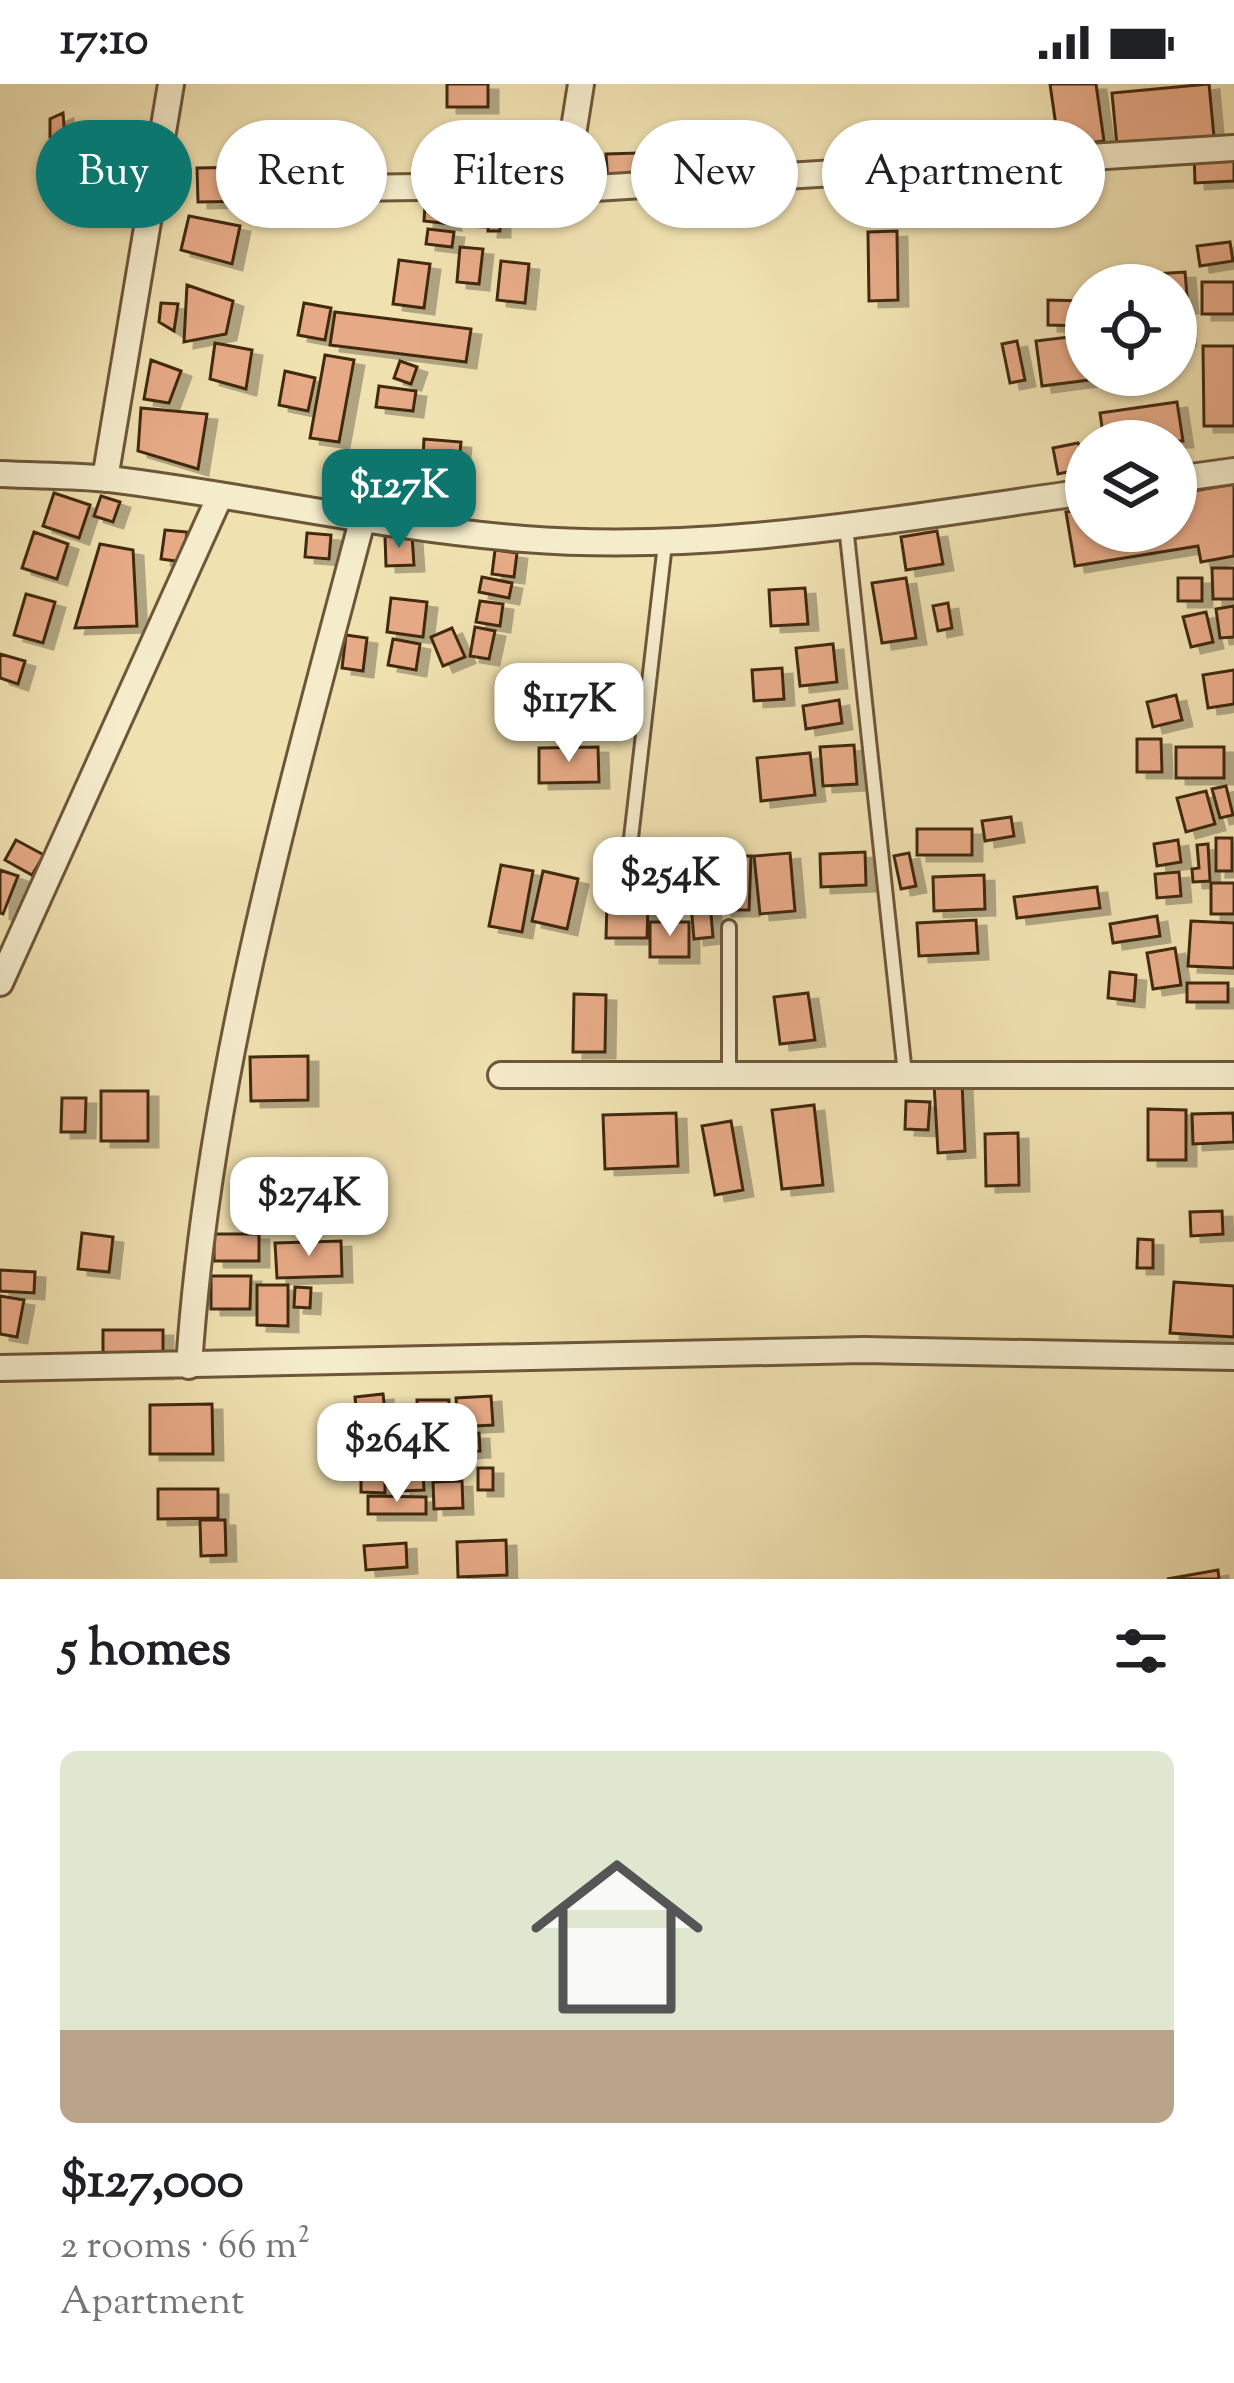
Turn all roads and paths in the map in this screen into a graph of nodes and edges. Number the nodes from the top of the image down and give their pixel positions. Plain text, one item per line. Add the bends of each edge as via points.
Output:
1 (171, 84) edge
2 (581, 84) edge
3 (575, 120) edge
4 (1234, 148) edge
5 (607, 187) edge
6 (1234, 471) edge
7 (0, 474) edge
8 (1197, 476) edge
9 (105, 479) junction
10 (1065, 495) edge
11 (220, 496) junction
12 (362, 521) junction
13 (846, 526) junction
14 (664, 544) junction
15 (631, 838) dead end
16 (729, 927) dead end
17 (0, 983) edge
18 (501, 1076) dead end
19 (729, 1076) junction
20 (906, 1076) junction
21 (1234, 1076) edge
22 (1234, 1357) edge
23 (189, 1366) junction
24 (0, 1368) edge

1 - 9 street
2 - 3 street
4 - 5 street
6 - 8 street
7 - 9 street
9 - 11 street
10 - 13 street
11 - 12 street
11 - 17 street
12 - 14 street
12 - 23 street via 291,788 228,1076 196,1257
13 - 14 street
13 - 20 lane
14 - 15 lane
16 - 19 lane
18 - 19 street
19 - 20 street
20 - 21 street
22 - 23 street via 864,1350
23 - 24 street

